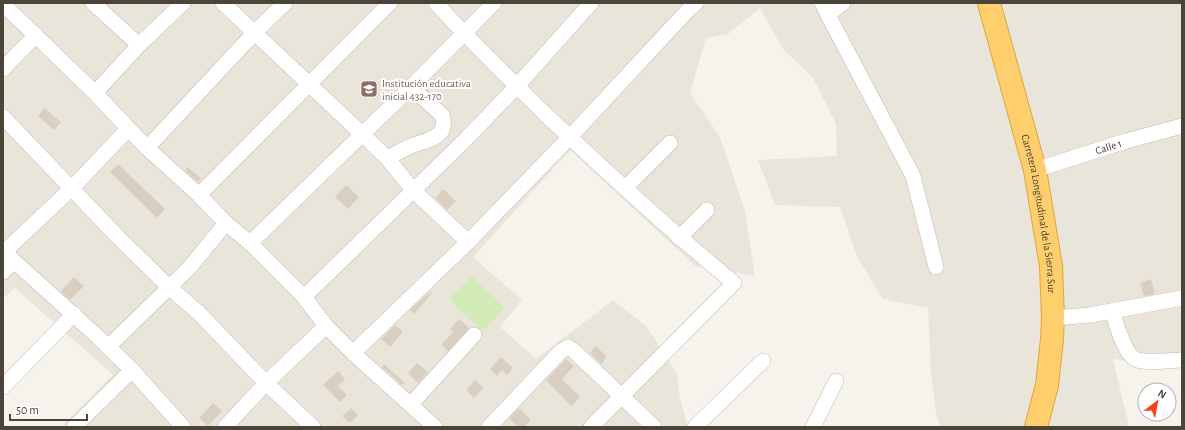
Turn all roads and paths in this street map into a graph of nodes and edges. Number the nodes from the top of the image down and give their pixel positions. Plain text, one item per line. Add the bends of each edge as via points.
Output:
1 (93, 3) edge
2 (183, 3) edge
3 (223, 3) edge
4 (285, 3) edge
5 (390, 3) edge
6 (436, 3) edge
7 (494, 3) edge
8 (591, 3) edge
9 (843, 3) edge
10 (989, 3) edge
11 (3, 4) edge
12 (689, 5) edge
13 (825, 9) edge
14 (255, 32) junction
15 (463, 34) junction
16 (36, 35) junction
17 (139, 45) junction
18 (3, 69) edge
19 (310, 85) junction
20 (517, 86) junction
21 (410, 87) junction
22 (95, 93) junction
23 (3, 117) edge
24 (1182, 126) edge
25 (443, 128) junction
26 (128, 129) junction
27 (362, 134) junction
28 (570, 137) junction
29 (465, 140) junction
30 (670, 143) dead end
31 (147, 148) junction
32 (387, 158) junction
33 (1035, 170) junction
34 (72, 188) junction
35 (625, 188) junction
36 (413, 190) junction
37 (199, 196) junction
38 (706, 210) dead end
39 (226, 223) junction
40 (679, 238) junction
41 (468, 242) junction
42 (250, 243) junction
43 (7, 254) edge
44 (936, 267) dead end
45 (3, 272) edge
46 (169, 287) junction
47 (304, 297) junction
48 (1182, 298) edge
49 (1112, 311) junction
50 (74, 314) junction
51 (1053, 318) junction
52 (326, 326) junction
53 (474, 335) dead end
54 (108, 346) junction
55 (353, 354) junction
56 (1182, 360) edge
57 (763, 361) dead end
58 (132, 370) junction
59 (836, 381) dead end
60 (266, 383) junction
61 (3, 387) edge
62 (621, 397) junction
63 (410, 404) junction
64 (425, 424) edge
65 (180, 426) edge
66 (74, 427) edge
67 (224, 427) edge
68 (313, 427) edge
69 (489, 427) edge
70 (591, 427) edge
71 (654, 427) edge
72 (695, 427) edge
73 (813, 427) edge
74 (1036, 427) edge

1 - 17 street
2 - 17 street
3 - 14 street
4 - 14 street
5 - 19 street
6 - 15 street
7 - 15 street
8 - 20 street
9 - 13 street
10 - 33 highway, Carretera Longitudinal de la Sierra Sur
11 - 16 street
12 - 28 street
13 - 44 street via 913,176
14 - 19 street
14 - 31 street
15 - 20 street
15 - 21 street
16 - 18 street
16 - 22 street
17 - 22 street
19 - 27 street
19 - 37 street
20 - 28 street
20 - 29 street
21 - 25 street via 442,115
21 - 27 street
22 - 26 street
23 - 34 street
24 - 33 street, Calle 1
25 - 29 street
25 - 32 street via 430,140 408,147
26 - 31 street
26 - 34 street
27 - 32 street
27 - 42 street
28 - 35 street
28 - 41 street
29 - 36 street
30 - 35 street
31 - 37 street
32 - 36 street
33 - 51 highway, Carretera Longitudinal de la Sierra Sur via 1051,266
34 - 43 street
34 - 46 street
35 - 40 street
36 - 41 street
36 - 47 street
37 - 39 street
38 - 40 street
39 - 42 street
39 - 46 street via 190,267
40 - 62 street via 734,283
41 - 55 street
42 - 47 street
43 - 45 street
43 - 50 street
46 - 54 street
46 - 60 street via 200,314
47 - 52 street
48 - 49 street
49 - 51 street
49 - 56 street via 1128,353 1134,359
50 - 54 street
50 - 61 street
51 - 74 highway, Carretera Longitudinal de la Sierra Sur via 1047,384
52 - 55 street
52 - 60 street
53 - 63 street
54 - 58 street
55 - 63 street
57 - 72 street
58 - 65 street
58 - 66 street
59 - 73 street
60 - 67 street
60 - 68 street
62 - 69 street via 568,347 561,350
62 - 70 street
62 - 71 street
63 - 64 street

